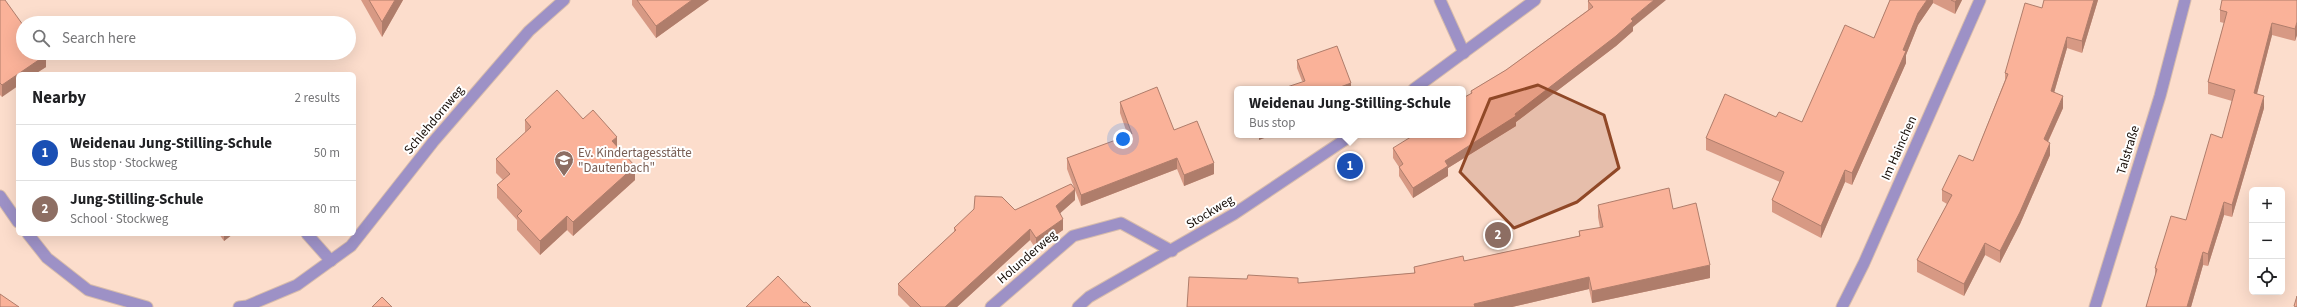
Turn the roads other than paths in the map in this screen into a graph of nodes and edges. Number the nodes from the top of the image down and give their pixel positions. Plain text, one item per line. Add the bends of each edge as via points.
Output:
1 (564, 0) edge
2 (1440, 0) edge
3 (1535, 0) edge
4 (1980, 0) edge
5 (2185, 0) edge
6 (1464, 53) junction
7 (1418, 86) edge
8 (1348, 138) edge
9 (0, 196) edge
10 (16, 219) edge
11 (30, 236) edge
12 (309, 236) edge
13 (1172, 252) junction
14 (331, 261) junction
15 (148, 307) edge
16 (239, 307) edge
17 (991, 307) edge
18 (1078, 307) edge
19 (1842, 307) edge
20 (2094, 307) edge

1 - 14 street, Schlehdornweg via 529,31 438,136 351,246
2 - 6 street
3 - 6 street
4 - 19 street, Im Hainchen via 1864,263
5 - 20 street, Talstraße via 2160,96
6 - 7 street
8 - 13 street, Stockweg
9 - 10 street
11 - 15 street via 47,258 88,290
12 - 14 street
13 - 17 street, Holunderweg via 1121,223 1073,236
13 - 18 street, Stockweg via 1089,297
14 - 16 street, Schlehdornweg via 297,285

